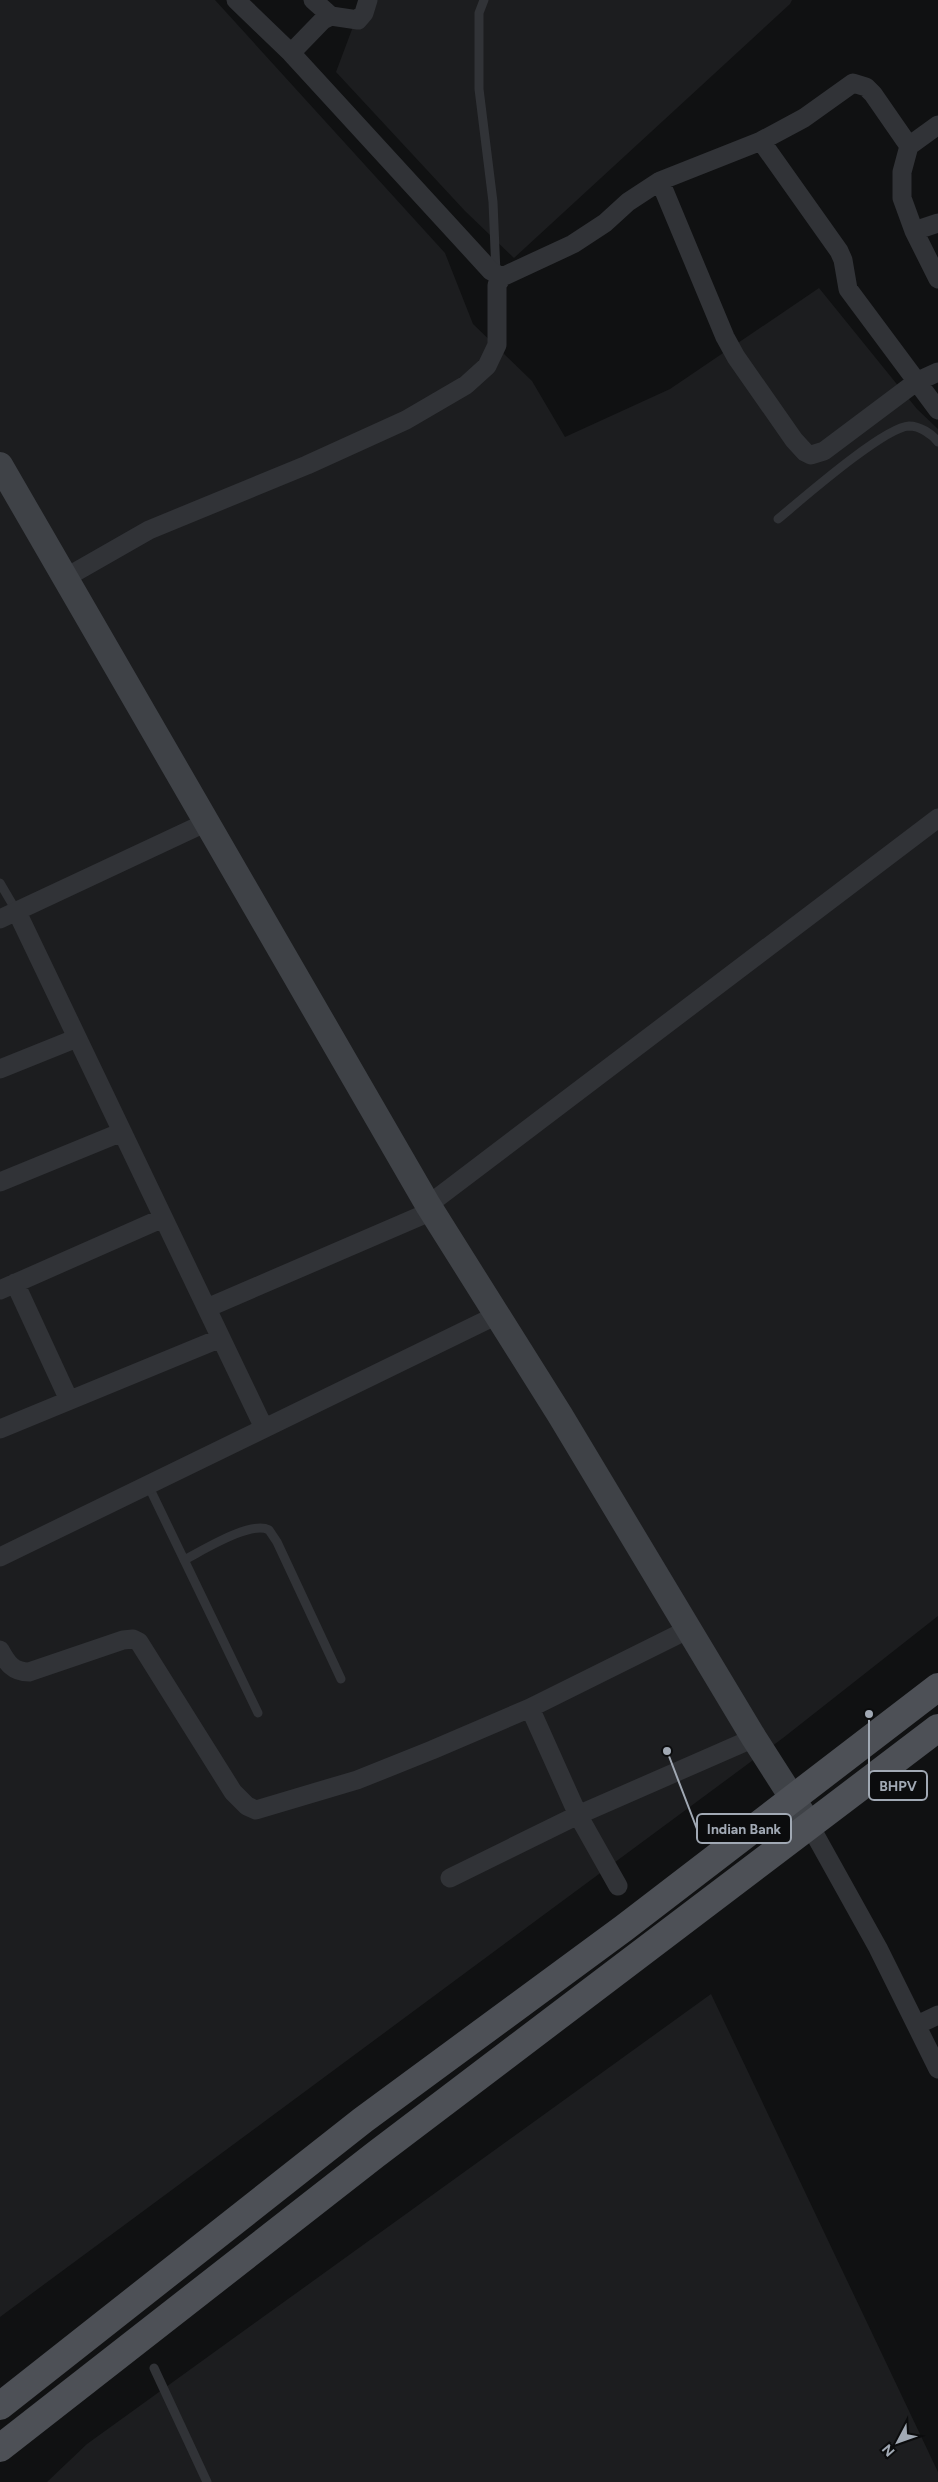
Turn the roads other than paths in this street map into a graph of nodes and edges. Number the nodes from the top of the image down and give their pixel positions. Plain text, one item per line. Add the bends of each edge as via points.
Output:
1 (236, 0) edge
2 (313, 0) edge
3 (368, 0) edge
4 (484, 0) edge
5 (331, 16) junction
6 (291, 53) junction
7 (938, 125) edge
8 (761, 141) junction
9 (909, 146) junction
10 (660, 181) junction
11 (938, 222) edge
12 (914, 231) junction
13 (499, 276) junction
14 (938, 279) edge
15 (938, 372) edge
16 (916, 382) junction
17 (938, 410) edge
18 (938, 442) edge
19 (0, 466) edge
20 (778, 519) dead end
21 (65, 578) junction
22 (938, 818) edge
23 (207, 822) junction
24 (0, 883) edge
25 (8, 916) edge
26 (77, 1038) junction
27 (0, 1070) edge
28 (122, 1132) junction
29 (0, 1182) edge
30 (430, 1208) junction
31 (164, 1218) junction
32 (7, 1286) edge
33 (207, 1308) junction
34 (497, 1314) junction
35 (221, 1338) junction
36 (69, 1400) junction
37 (264, 1428) junction
38 (0, 1429) edge
39 (148, 1485) junction
40 (0, 1557) edge
41 (184, 1560) junction
42 (688, 1629) junction
43 (0, 1650) edge
44 (341, 1679) dead end
45 (938, 1687) edge
46 (530, 1708) junction
47 (258, 1713) dead end
48 (938, 1728) edge
49 (754, 1738) junction
50 (794, 1798) junction
51 (578, 1815) junction
52 (809, 1824) junction
53 (450, 1878) dead end
54 (618, 1886) dead end
55 (938, 2015) edge
56 (917, 2025) junction
57 (938, 2068) edge
58 (154, 2368) dead end
59 (0, 2406) edge
60 (0, 2448) edge
61 (207, 2482) edge

1 - 6 street
2 - 5 street
3 - 5 street via 358,20
4 - 13 lane via 479,13 479,89
5 - 6 street
6 - 13 street via 484,264
7 - 9 street
8 - 9 street via 804,118 846,86 859,84 873,94
8 - 10 street
8 - 16 street via 830,237 843,260 848,289
9 - 12 street via 902,172 902,198
10 - 13 street via 628,202 605,224 573,244
10 - 16 street via 725,337 805,452 811,455 824,451
11 - 12 street
12 - 14 street
13 - 21 street via 497,345 488,366 466,385 397,424 149,530
15 - 16 street
16 - 17 street
18 - 20 lane via 926,430 910,426 893,430
19 - 21 street
21 - 23 street
22 - 30 street
23 - 25 street
23 - 30 street
24 - 25 lane
25 - 26 street
26 - 27 street
26 - 28 street
28 - 29 street
28 - 31 street
30 - 33 street
30 - 34 street
31 - 32 street
31 - 33 street
32 - 36 street
33 - 35 street
34 - 37 street
34 - 42 street
35 - 36 street
35 - 37 street
36 - 38 street
37 - 39 street
39 - 40 street
39 - 41 lane
41 - 44 lane via 241,1532 256,1527 268,1530 277,1542
41 - 47 lane
42 - 46 street
42 - 49 street
43 - 46 street via 10,1666 29,1672 123,1640 139,1642 233,1792 256,1810 358,1780
45 - 50 main road
46 - 51 street
48 - 52 main road
49 - 50 street
49 - 51 street
50 - 52 street
50 - 59 main road via 363,2120
51 - 53 street
51 - 54 street
52 - 56 street via 828,1854
52 - 60 main road via 383,2149
55 - 56 street
56 - 57 street
58 - 61 lane

